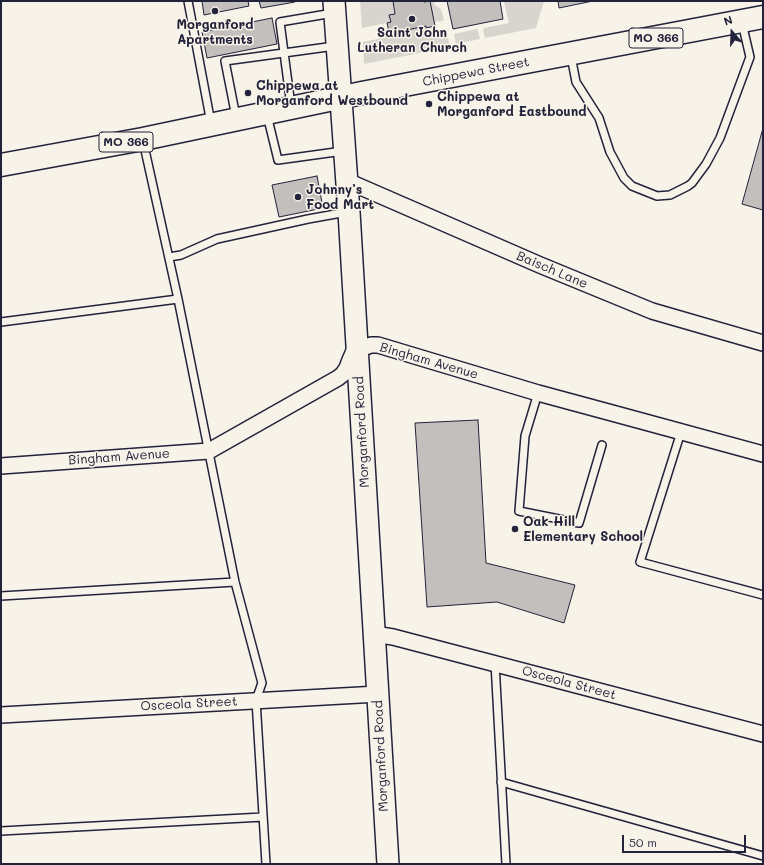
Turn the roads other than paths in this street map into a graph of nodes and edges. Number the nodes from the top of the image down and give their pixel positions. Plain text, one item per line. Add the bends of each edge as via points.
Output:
1 (188, 1) edge
2 (334, 7) edge
3 (763, 17) edge
4 (742, 21) junction
5 (337, 45) junction
6 (284, 53) junction
7 (570, 54) junction
8 (342, 98) junction
9 (292, 108) junction
10 (266, 113) junction
11 (236, 120) junction
12 (212, 125) junction
13 (142, 138) junction
14 (345, 150) junction
15 (1, 165) edge
16 (347, 181) junction
17 (349, 212) junction
18 (169, 257) junction
19 (178, 299) junction
20 (1, 322) edge
21 (763, 343) edge
22 (357, 350) junction
23 (538, 393) junction
24 (681, 432) junction
25 (602, 445) dead end
26 (208, 451) junction
27 (763, 454) edge
28 (1, 466) edge
29 (235, 582) junction
30 (763, 595) edge
31 (1, 596) edge
32 (374, 634) junction
33 (495, 663) junction
34 (378, 694) junction
35 (256, 700) junction
36 (1, 715) edge
37 (763, 734) edge
38 (501, 782) junction
39 (263, 817) junction
40 (1, 831) edge
41 (763, 856) edge
42 (266, 864) edge
43 (388, 864) edge
44 (506, 864) edge

1 - 12 lane
2 - 5 street, Morganford Road
2 - 6 lane via 280,22
3 - 4 main road, Chippewa Street / MO 366
4 - 7 main road, Chippewa Street / MO 366
4 - 7 lane via 750,57 720,138 692,184 670,195 657,196 632,186 624,178 610,152 599,118 576,82
5 - 6 lane
5 - 8 street, Morganford Road
6 - 9 lane
6 - 11 lane via 225,61
7 - 8 main road, Chippewa Street / MO 366
8 - 9 main road, Chippewa Street / MO 366
8 - 14 street, Morganford Road
9 - 10 main road, Chippewa Street / MO 366
10 - 11 main road, Chippewa Street / MO 366
10 - 14 lane via 278,160
11 - 12 main road, Chippewa Street / MO 366
12 - 13 main road, Chippewa Street / MO 366
13 - 15 main road, Chippewa Street / MO 366
13 - 18 lane
14 - 16 street, Morganford Road
16 - 17 street, Morganford Road
16 - 21 street, Baisch Lane via 652,311
17 - 18 lane via 217,239 182,255
17 - 22 street, Morganford Road
18 - 19 lane
19 - 20 lane
19 - 26 lane
22 - 23 street, Bingham Avenue via 378,345
22 - 26 street, Bingham Avenue via 338,378
22 - 32 street, Morganford Road
23 - 24 street, Bingham Avenue
23 - 25 lane via 525,436 519,511 579,523
24 - 27 street, Bingham Avenue
24 - 30 lane via 640,562
26 - 28 street, Bingham Avenue
26 - 29 lane
29 - 31 lane
29 - 35 lane via 262,683
32 - 33 street, Osceola Street
32 - 34 street, Morganford Road
33 - 37 street, Osceola Street
33 - 38 lane
34 - 35 street, Osceola Street
34 - 43 street, Morganford Road
35 - 36 street, Osceola Street
35 - 39 lane
38 - 41 lane
38 - 44 lane
39 - 40 lane
39 - 42 lane

